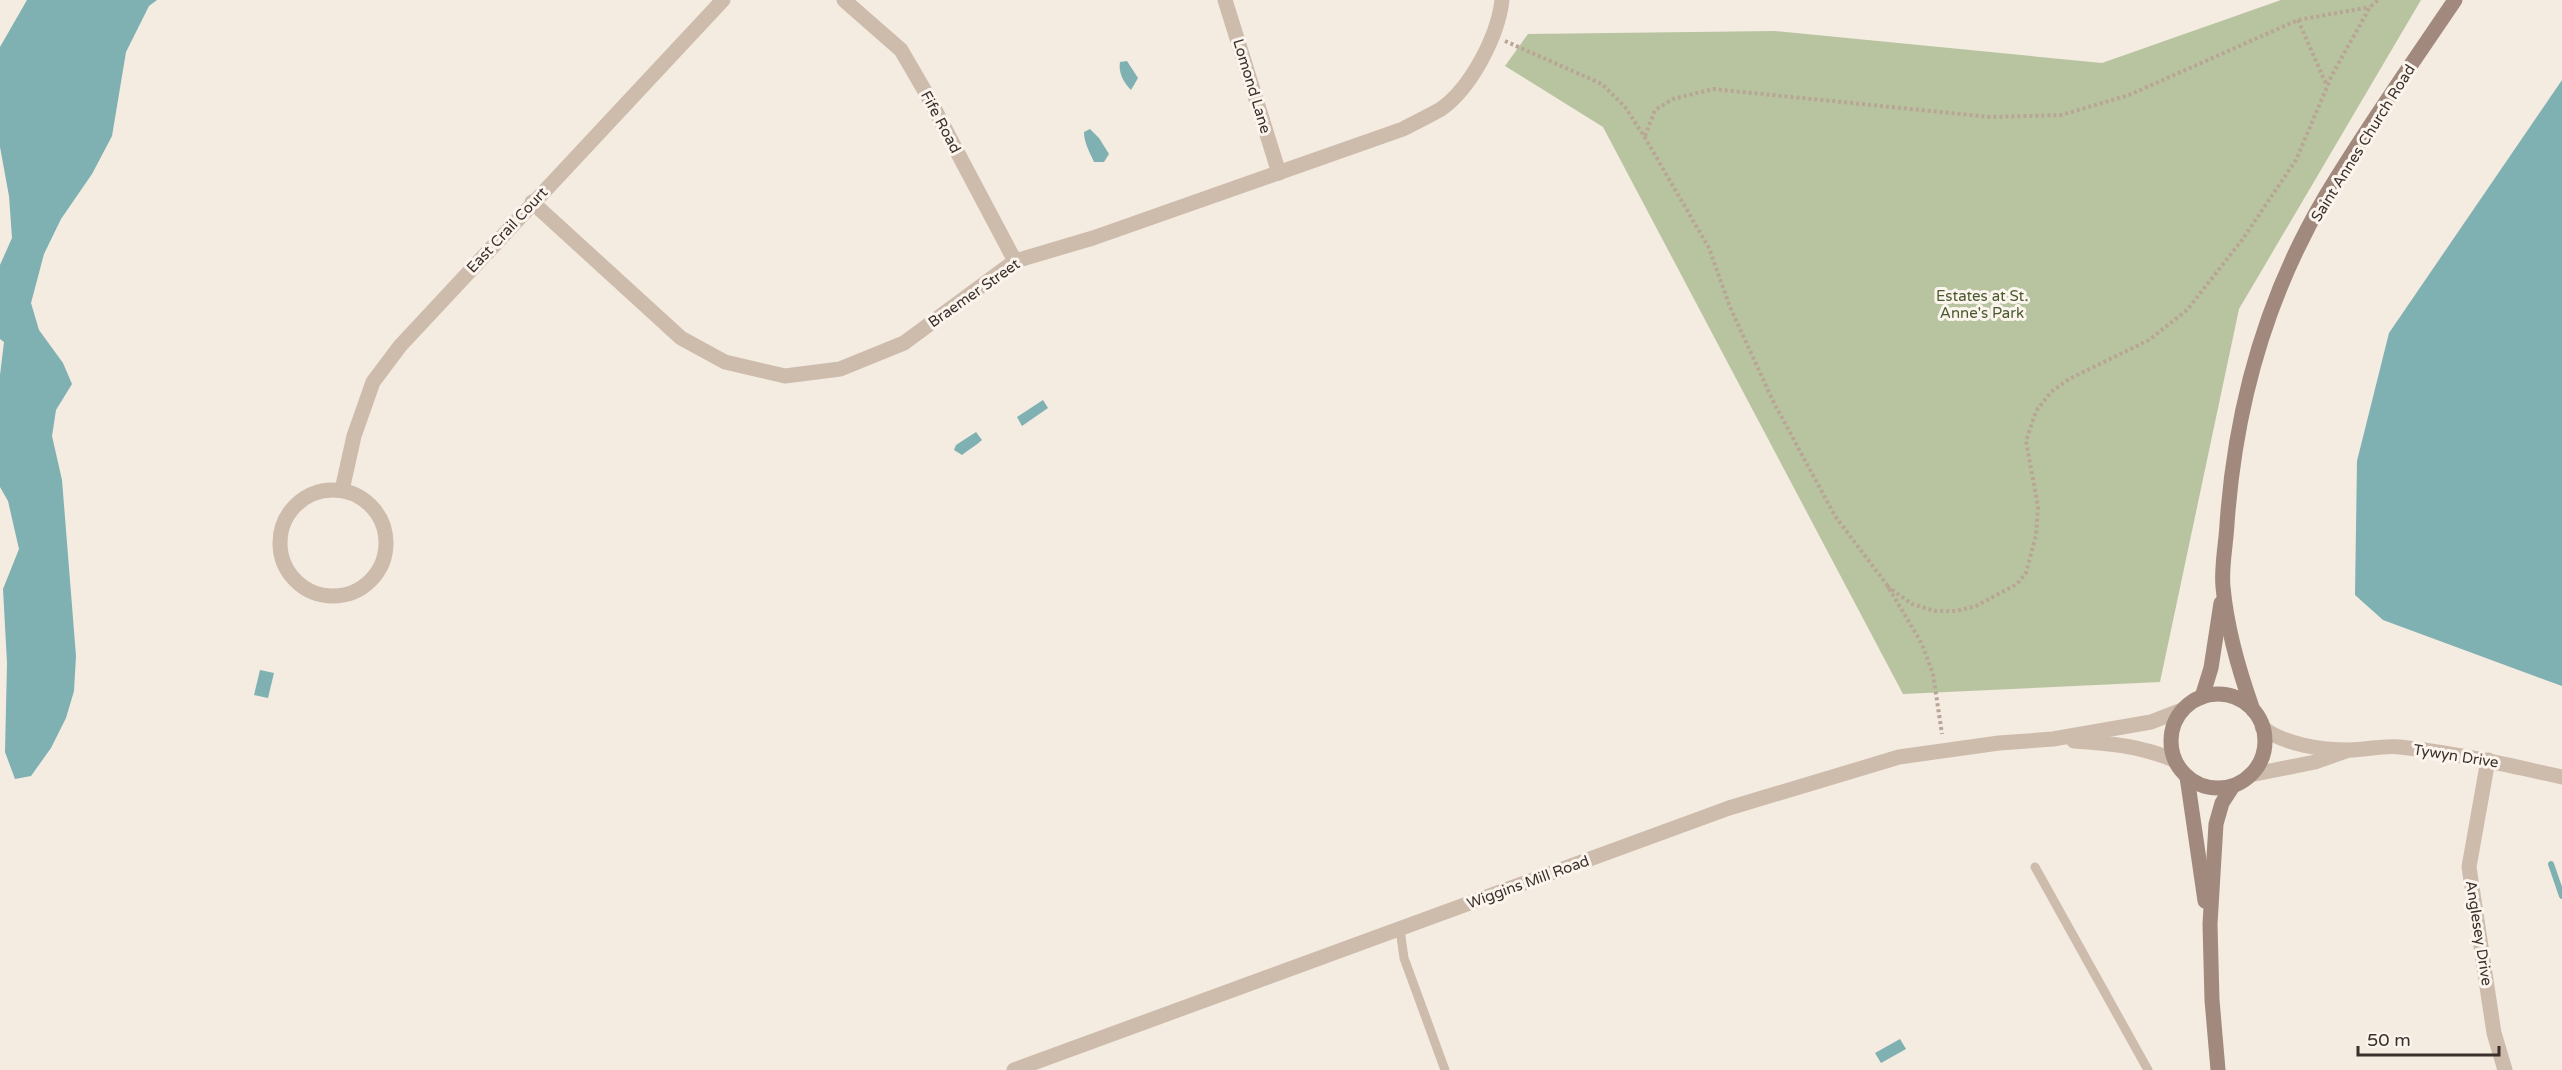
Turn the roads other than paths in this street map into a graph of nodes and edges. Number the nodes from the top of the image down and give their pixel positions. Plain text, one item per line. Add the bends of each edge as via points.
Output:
1 (723, 0) edge
2 (844, 0) edge
3 (1225, 0) edge
4 (1502, 0) edge
5 (2455, 0) edge
6 (1279, 173) junction
7 (532, 202) junction
8 (1014, 261) junction
9 (342, 490) junction
10 (2223, 585) junction
11 (2202, 697) junction
12 (2182, 710) junction
13 (2253, 710) junction
14 (2262, 727) junction
15 (2053, 739) junction
16 (2348, 750) junction
17 (2174, 760) junction
18 (2488, 760) junction
19 (2250, 775) junction
20 (2187, 777) junction
21 (2562, 777) edge
22 (2233, 786) junction
23 (2035, 867) dead end
24 (2210, 924) junction
25 (1400, 928) junction
26 (1014, 1070) edge
27 (1445, 1070) edge
28 (2148, 1070) edge
29 (2218, 1070) edge
30 (2505, 1070) edge

1 - 7 street, East Crail Court
2 - 8 street, Fife Road via 901,50
3 - 6 street, Lomond Lane
4 - 6 street, Braemer Street via 1493,36 1468,80 1442,108 1403,129
5 - 10 main road, Saint Annes Church Road via 2325,198 2279,291 2238,423
6 - 8 street, Braemer Street via 1093,238
7 - 8 street, Braemer Street via 681,338 725,362 784,376 840,369 904,343
7 - 9 street, East Crail Court via 400,346 373,382 354,436
9 - 9 street via 315,492 291,508 279,533 282,561 298,584 323,596 351,594 374,578 385,552 383,525 378,517 367,502
10 - 11 main road via 2211,668
10 - 13 main road, Saint Annes Church Road via 2234,648
11 - 12 main road
11 - 13 main road via 2226,695
12 - 15 street, Wiggins Mill Road via 2151,722
12 - 17 main road via 2172,730
13 - 14 main road
14 - 16 street, Tywyn Drive via 2286,740
14 - 19 main road via 2262,756
15 - 17 street, Wiggins Mill Road via 2123,744 2153,750
15 - 25 street, Wiggins Mill Road via 1899,757 1729,808
16 - 18 street, Tywyn Drive via 2397,747
16 - 19 street, Tywyn Drive via 2315,762
17 - 20 main road
18 - 21 street, Tywyn Drive
18 - 30 street, Anglesey Drive via 2469,867 2494,1033
19 - 22 main road
20 - 22 main road via 2209,787
20 - 24 main road
22 - 24 main road via 2222,803 2216,824
23 - 28 lane
24 - 29 main road
25 - 26 street, Wiggins Mill Road
25 - 27 lane via 1404,957

